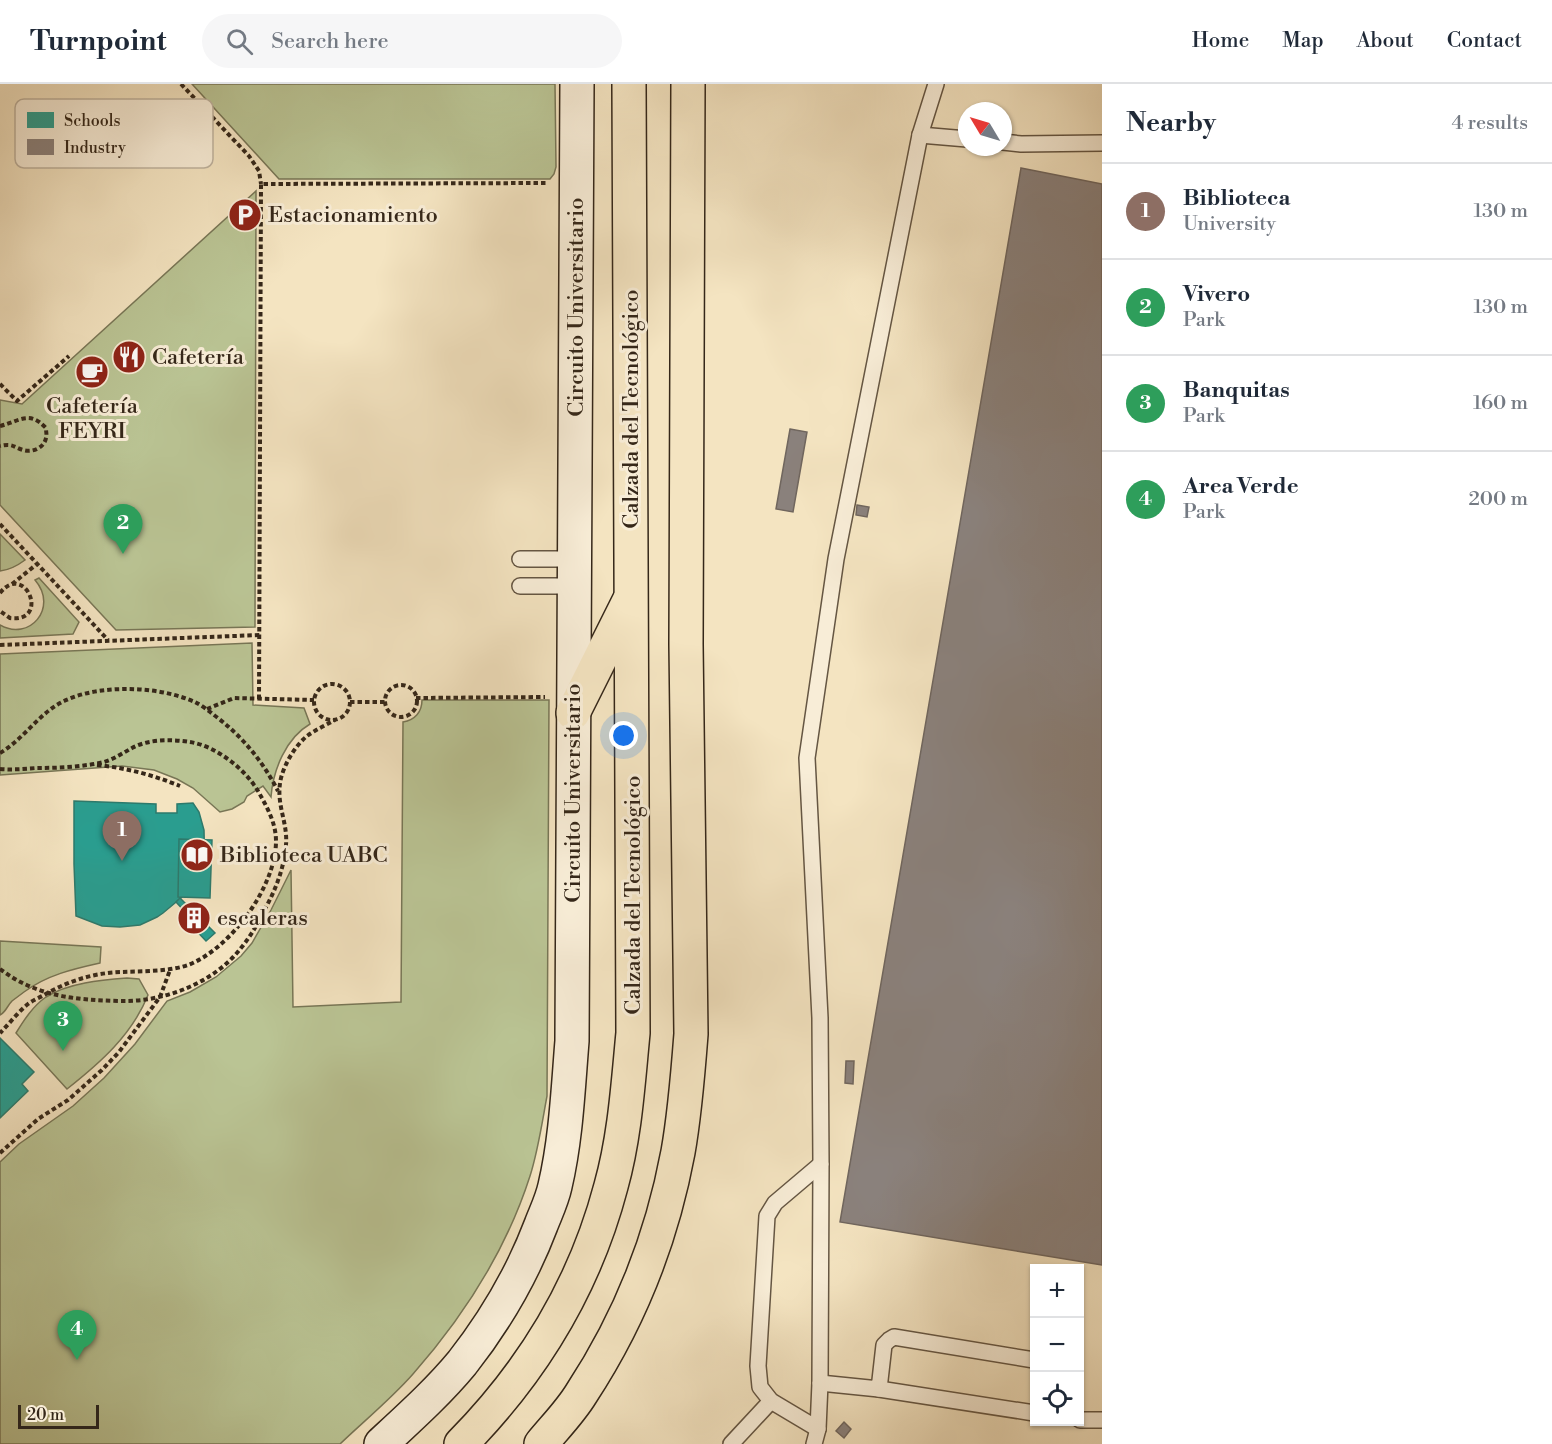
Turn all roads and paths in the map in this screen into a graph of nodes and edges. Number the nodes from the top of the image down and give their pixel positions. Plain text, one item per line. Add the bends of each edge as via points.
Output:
1 (181, 84) edge
2 (578, 84) edge
3 (629, 84) edge
4 (688, 84) edge
5 (936, 84) edge
6 (195, 99) edge
7 (213, 118) edge
8 (920, 135) junction
9 (958, 138) edge
10 (1102, 142) edge
11 (1012, 143) edge
12 (551, 183) dead end
13 (261, 184) junction
14 (69, 356) dead end
15 (1, 387) edge
16 (0, 426) edge
17 (0, 446) edge
18 (0, 524) edge
19 (520, 559) dead end
20 (37, 564) junction
21 (574, 572) junction
22 (12, 584) junction
23 (0, 586) edge
24 (520, 586) dead end
25 (0, 593) edge
26 (632, 594) junction
27 (0, 611) edge
28 (260, 636) junction
29 (108, 640) junction
30 (0, 645) edge
31 (416, 698) junction
32 (259, 699) junction
33 (314, 700) junction
34 (350, 702) junction
35 (385, 702) junction
36 (563, 705) junction
37 (207, 709) junction
38 (335, 720) junction
39 (0, 753) edge
40 (90, 764) junction
41 (0, 769) edge
42 (180, 786) dead end
43 (279, 792) junction
44 (0, 969) edge
45 (170, 970) junction
46 (48, 993) junction
47 (160, 997) junction
48 (14, 1018) junction
49 (0, 1026) edge
50 (0, 1034) edge
51 (0, 1153) edge
52 (821, 1164) junction
53 (1030, 1359) edge
54 (820, 1383) junction
55 (879, 1389) junction
56 (771, 1401) junction
57 (1030, 1412) edge
58 (1084, 1420) edge
59 (1102, 1420) edge
60 (816, 1437) edge
61 (381, 1444) edge
62 (461, 1444) edge
63 (541, 1444) edge
64 (731, 1444) edge

1 - 6 path
2 - 21 street, Circuito Universitario
3 - 26 main road, Calzada del Tecnológico
4 - 63 main road via 686,644 691,1034 686,1098 663,1217 643,1275 612,1344 580,1396
5 - 8 lane
7 - 13 path via 249,156 259,171
8 - 9 lane
8 - 52 lane via 836,559 807,758 820,1018
10 - 11 lane
12 - 13 path
13 - 28 path
14 - 15 path via 17,401
16 - 17 path via 30,417 46,429 46,439 31,452 6,444
18 - 20 path
19 - 21 lane
20 - 22 path
20 - 29 path
21 - 24 lane
21 - 36 street, Circuito Universitario
22 - 23 path
22 - 25 path
22 - 27 path via 23,586 30,594 30,610 15,619
26 - 36 main road
26 - 62 main road, Calzada del Tecnológico via 633,1033 625,1120 592,1247 565,1306 528,1367
28 - 29 path
28 - 32 path
29 - 30 path
31 - 35 path via 411,689 396,685 388,691
31 - 35 path via 412,712 402,717 392,715
31 - 36 path
32 - 33 path
32 - 37 path via 234,698
33 - 34 path via 320,687 331,683 343,687
33 - 38 path via 318,715
34 - 35 path
34 - 38 path via 345,714
36 - 61 street, Circuito Universitario via 572,1041 564,1142 555,1189 516,1282 489,1326 461,1364
37 - 39 path via 153,690 96,692 71,698 50,710
37 - 43 path via 244,740
38 - 43 path via 308,735 298,746 281,776
40 - 41 path
40 - 42 path via 128,769
40 - 45 path via 154,741 193,742 241,771 274,822 272,866 251,909 218,948
43 - 47 path via 286,843 282,871 258,924 241,949 221,968
44 - 46 path via 25,986
45 - 46 path via 106,972 62,984
45 - 47 path
46 - 47 path via 96,1000
46 - 48 path
47 - 51 path via 102,1070
48 - 49 path
48 - 50 path
52 - 54 lane
52 - 56 lane via 775,1203 767,1216 758,1366 760,1387
53 - 55 lane via 894,1337 884,1345
54 - 55 lane
54 - 60 lane
55 - 57 lane
56 - 60 lane
56 - 64 lane
58 - 59 lane

